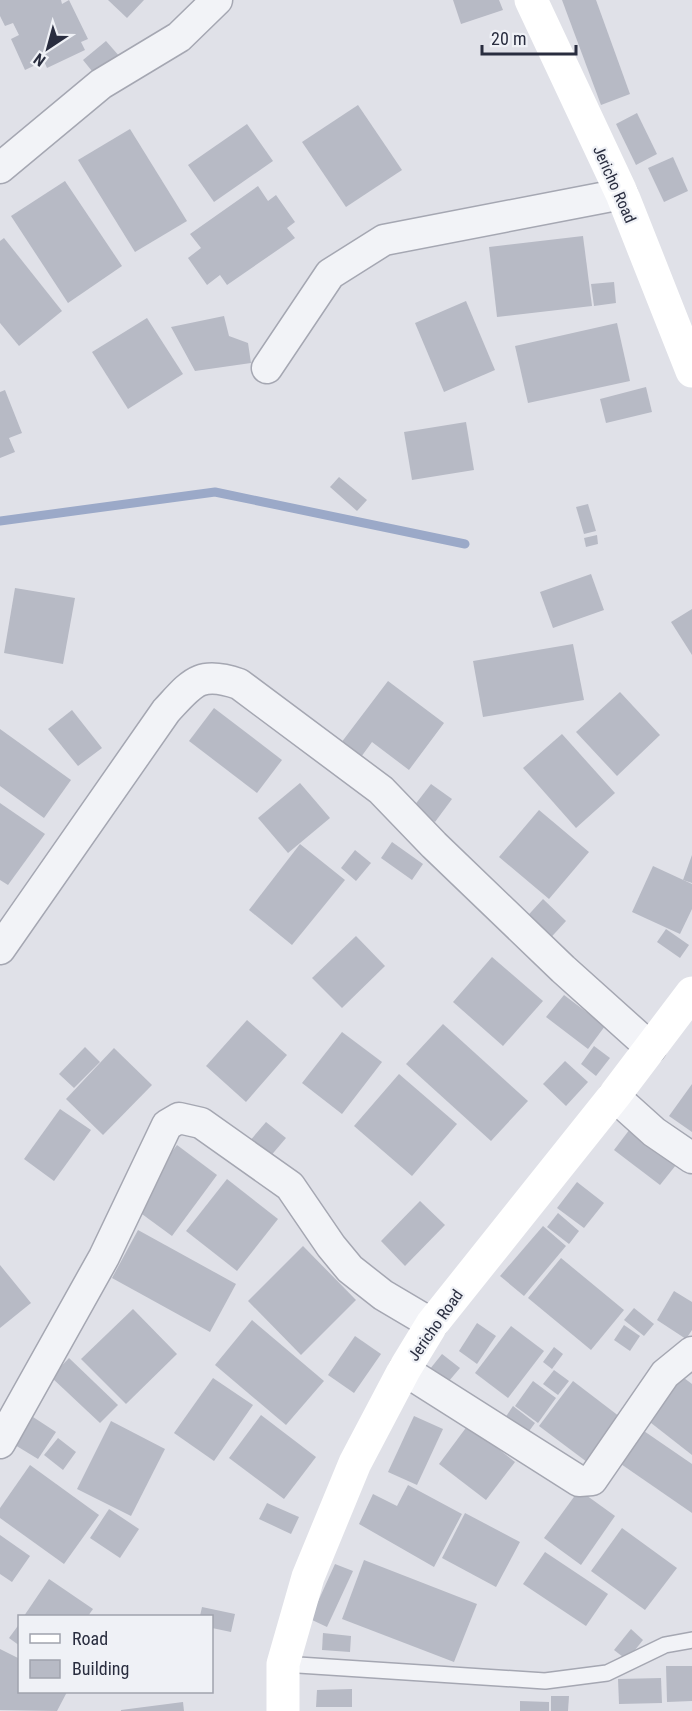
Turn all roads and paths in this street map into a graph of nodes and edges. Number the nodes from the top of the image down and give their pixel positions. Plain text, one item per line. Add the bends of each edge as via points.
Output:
1 (217, 0) edge
2 (531, 0) edge
3 (0, 168) edge
4 (622, 194) junction
5 (685, 335) edge
6 (267, 368) dead end
7 (692, 371) edge
8 (0, 949) edge
9 (692, 993) edge
10 (651, 1048) junction
11 (614, 1096) junction
12 (692, 1158) edge
13 (432, 1324) junction
14 (692, 1352) edge
15 (404, 1370) junction
16 (0, 1443) edge
17 (692, 1640) edge
18 (283, 1664) junction
19 (283, 1711) edge

1 - 3 street via 179,37 101,84
2 - 4 street, Jericho Road
4 - 5 street, Jericho Road
4 - 6 street via 384,240 330,274
5 - 7 street, Jericho Road
8 - 10 street via 166,711 192,683 204,677 222,678 239,684 381,790 554,961
9 - 10 street, Jericho Road
10 - 11 street, Jericho Road
11 - 12 street via 654,1132
11 - 13 street, Jericho Road
13 - 15 street, Jericho Road
13 - 16 street via 383,1295 350,1269 290,1186 201,1123 172,1120 151,1154 104,1257
14 - 15 street via 664,1374 592,1480 586,1483
15 - 18 street, Jericho Road via 355,1463 308,1577
17 - 18 lane via 665,1645 607,1673 545,1681
18 - 19 street, Jericho Road

